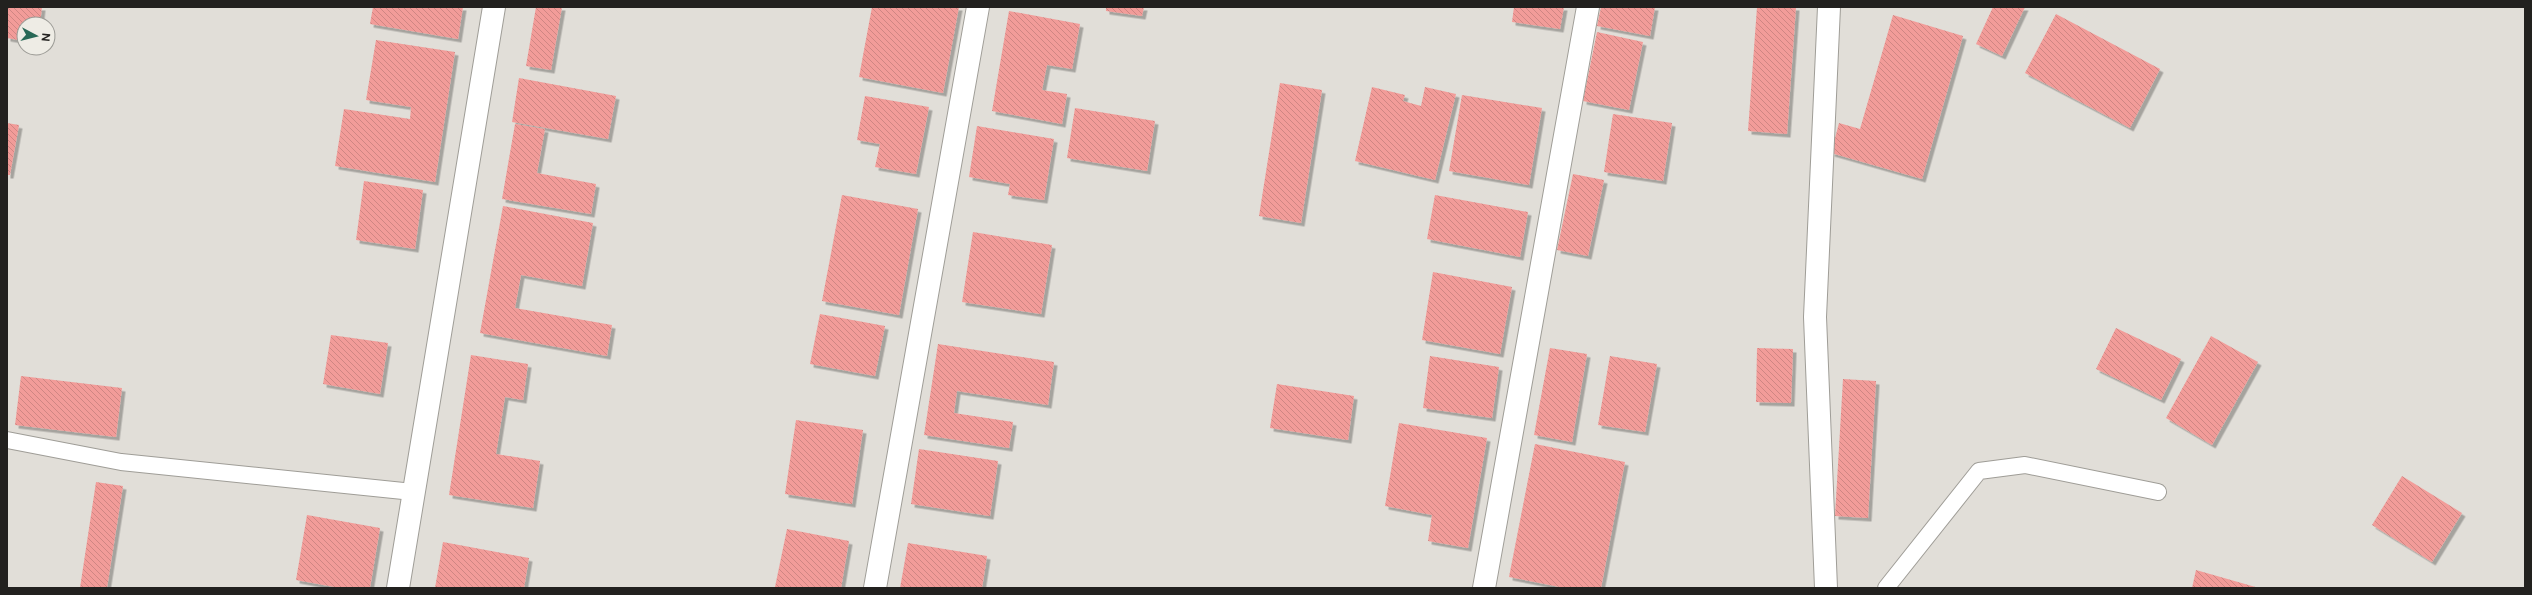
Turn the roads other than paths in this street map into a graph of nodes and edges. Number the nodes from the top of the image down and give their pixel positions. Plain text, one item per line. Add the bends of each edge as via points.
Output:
1 (494, 7) edge
2 (978, 7) edge
3 (1588, 7) edge
4 (1829, 7) edge
5 (7, 440) edge
6 (413, 492) junction
7 (2158, 492) dead end
8 (398, 588) edge
9 (875, 588) edge
10 (1484, 588) edge
11 (1826, 588) edge
12 (1886, 588) edge

1 - 6 street
2 - 9 street
3 - 10 street
4 - 11 street via 1815,318
5 - 6 lane via 121,462
6 - 8 street
7 - 12 lane via 2025,465 1979,471

